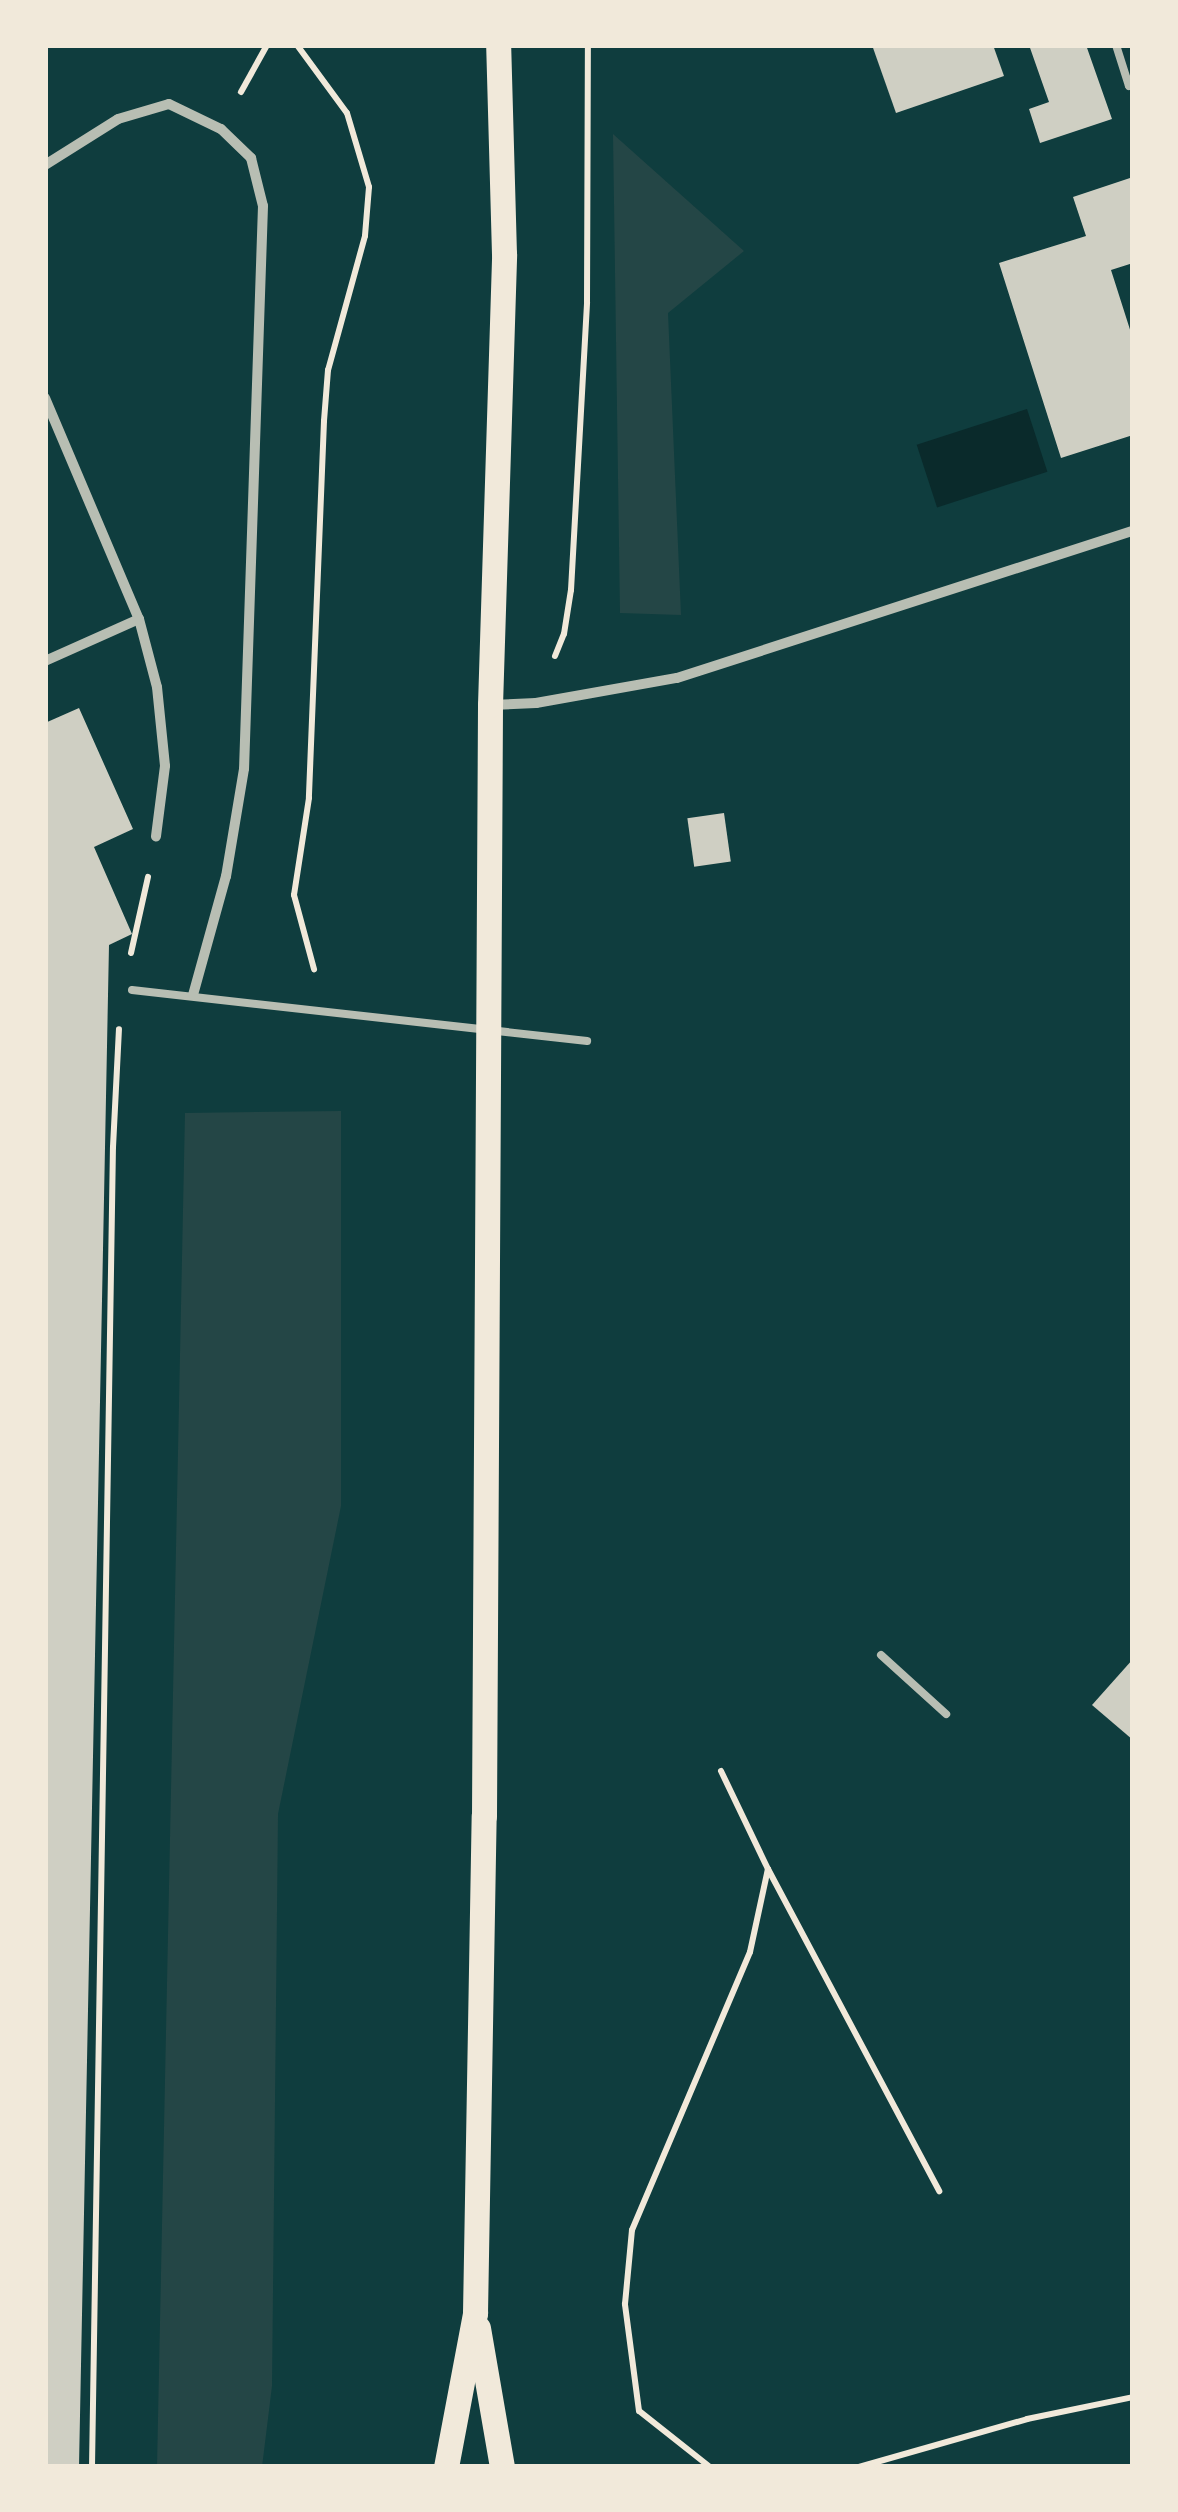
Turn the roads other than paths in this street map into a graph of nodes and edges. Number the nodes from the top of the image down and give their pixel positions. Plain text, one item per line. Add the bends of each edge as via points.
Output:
1 (498, 45) edge
2 (1116, 45) edge
3 (1133, 84) edge
4 (45, 165) edge
5 (45, 398) edge
6 (1133, 531) edge
7 (139, 618) junction
8 (45, 661) edge
9 (490, 705) junction
10 (156, 836) road end
11 (132, 990) dead end
12 (192, 995) junction
13 (486, 1030) junction
14 (587, 1041) dead end
15 (881, 1656) dead end
16 (946, 1714) dead end
17 (475, 2313) junction
18 (446, 2467) edge
19 (502, 2467) edge

1 - 9 main road via 504,254
2 - 3 lane
4 - 12 street via 118,119 169,104 221,129 251,158 263,206 244,769 226,876
5 - 7 street
6 - 9 street via 677,678
7 - 8 street
7 - 10 street via 157,687 165,766
9 - 13 main road
11 - 12 lane
12 - 13 lane
13 - 14 lane
13 - 17 main road
15 - 16 lane
17 - 18 main road
17 - 19 main road

